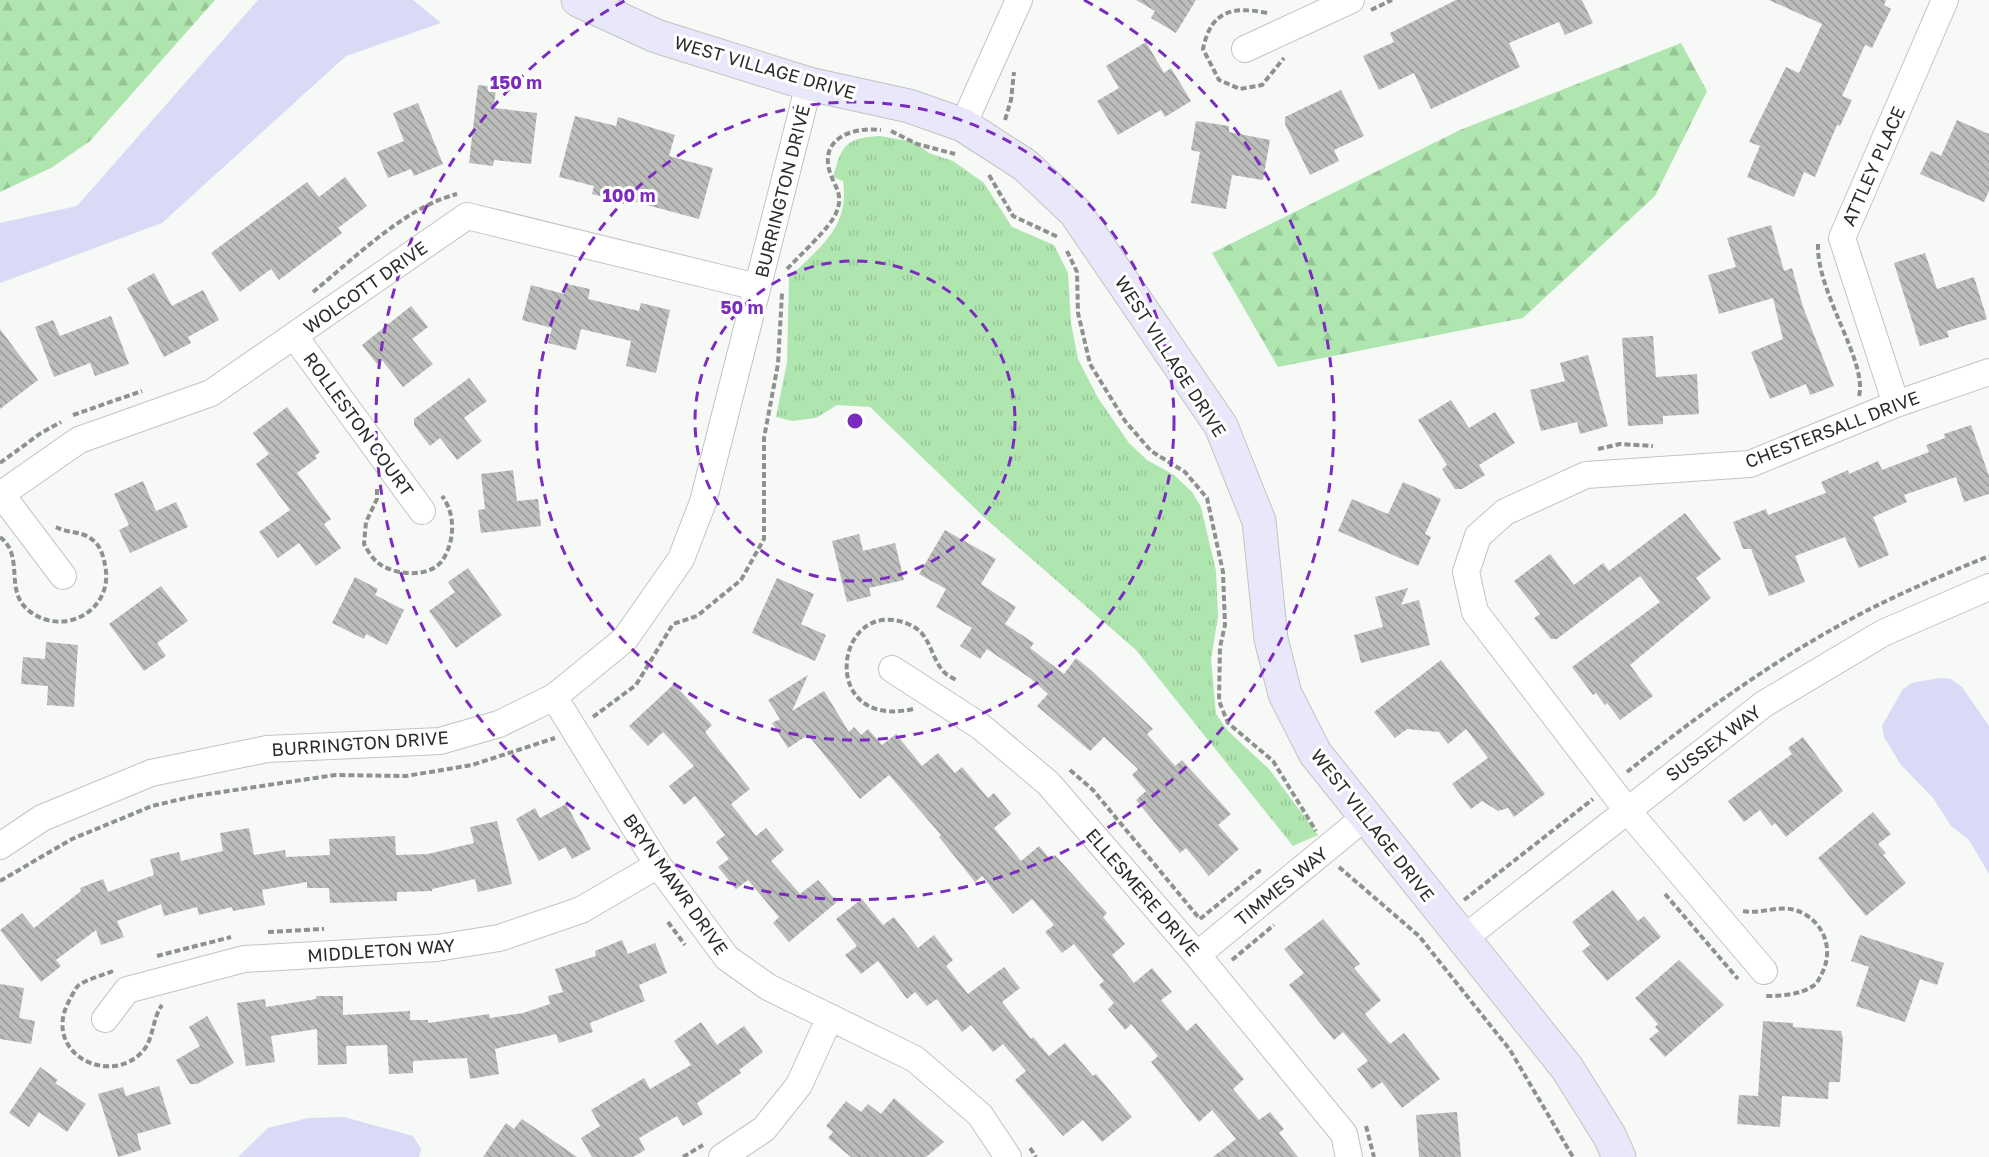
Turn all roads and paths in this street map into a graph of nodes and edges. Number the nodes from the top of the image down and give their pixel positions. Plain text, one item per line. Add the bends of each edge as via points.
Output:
1 (578, 0) edge
2 (1019, 0) edge
3 (1351, 0) edge
4 (1945, 0) edge
5 (1245, 49) dead end
6 (1018, 62) dead end
7 (809, 84) junction
8 (963, 125) junction
9 (993, 145) junction
10 (963, 158) dead end
11 (1061, 238) dead end
12 (1819, 239) dead end
13 (1065, 247) dead end
14 (784, 273) dead end
15 (783, 283) dead end
16 (758, 287) junction
17 (295, 337) junction
18 (1989, 372) edge
19 (1849, 400) dead end
20 (1896, 404) junction
21 (1654, 446) dead end
22 (1591, 451) dead end
23 (373, 483) dead end
24 (1, 495) edge
25 (430, 502) joint
26 (46, 521) dead end
27 (0, 537) edge
28 (63, 576) dead end
29 (1989, 587) edge
30 (892, 669) dead end
31 (554, 697) junction
32 (573, 728) junction
33 (1627, 810) junction
34 (1365, 817) junction
35 (0, 846) edge
36 (1325, 850) junction
37 (658, 865) junction
38 (0, 881) edge
39 (1278, 889) junction
40 (662, 912) dead end
41 (1463, 939) junction
42 (687, 946) dead end
43 (1207, 947) junction
44 (1238, 967) dead end
45 (1764, 971) dead end
46 (830, 1017) junction
47 (105, 1018) dead end
48 (1364, 1123) dead end
49 (1017, 1149) edge
50 (714, 1150) edge
51 (683, 1157) edge
52 (1036, 1157) edge
53 (1349, 1157) edge
54 (1374, 1157) edge
55 (1573, 1157) edge
56 (1619, 1157) edge

1 - 7 street, WEST VILLAGE DRIVE via 656,36
2 - 8 street
3 - 5 street
4 - 20 street, ATTLEY PLACE via 1842,238
6 - 9 path via 1003,127
7 - 8 street, WEST VILLAGE DRIVE via 909,105
7 - 16 street, BURRINGTON DRIVE
8 - 9 street, WEST VILLAGE DRIVE
9 - 11 path via 980,169 991,177 1013,216
9 - 34 street, WEST VILLAGE DRIVE via 1025,165 1075,212 1221,426 1259,521 1271,639 1285,694 1315,753
10 - 14 path via 917,144 890,130 862,128 842,135 830,152 829,169 840,191 836,214
12 - 19 path via 1824,287 1862,379 1860,396
13 - 36 path via 1077,272 1078,314 1090,364 1125,421 1151,451 1185,472 1207,498 1223,572 1225,625 1220,647 1219,701 1228,723 1273,761
15 - 32 path via 778,364 764,438 764,539 741,580 697,616 673,624 636,685
16 - 17 street, WOLCOTT DRIVE via 467,216
16 - 31 street, BURRINGTON DRIVE via 703,502 681,559 626,639
17 - 24 street, WOLCOTT DRIVE via 211,393 79,440
17 - 25 street, ROLLESTON COURT
18 - 20 street, CHESTERSALL DRIVE
20 - 33 street, CHESTERSALL DRIVE via 1750,464 1586,475 1504,512 1478,536 1466,572 1475,612
21 - 22 path via 1620,444
23 - 25 path via 378,490 377,500 366,522 364,544 380,565 396,571 421,573 441,563 453,521 446,502
24 - 28 street
26 - 27 path via 62,530 82,532 96,542 104,557 108,577 101,601 85,615 64,622 45,620 28,610 13,580 16,562 7,542
29 - 33 street, SUSSEX WAY via 1883,633 1764,704
30 - 43 street, ELLESMERE DRIVE via 980,726 1048,783
31 - 32 street, BRYN MAWR DRIVE
31 - 35 street, BURRINGTON DRIVE via 499,724 440,741 267,749 151,773 42,818
32 - 37 street, BRYN MAWR DRIVE
32 - 38 path via 556,738 472,765 406,776 335,775 152,806 72,839
33 - 41 street, SUSSEX WAY
33 - 45 street, CHESTERSALL DRIVE
34 - 36 street, TIMMES WAY
34 - 41 street, WEST VILLAGE DRIVE
36 - 39 street, TIMMES WAY
36 - 55 path via 1334,864 1419,936 1510,1050
37 - 46 street, BRYN MAWR DRIVE via 727,958 768,987
37 - 47 street, MIDDLETON WAY via 581,910 499,938 436,948 244,959 127,990
39 - 43 street, TIMMES WAY
39 - 43 path via 1259,871 1199,918
40 - 42 path
41 - 56 street, WEST VILLAGE DRIVE via 1567,1068 1610,1135
43 - 44 path
43 - 53 street, ELLESMERE DRIVE via 1344,1134
46 - 49 street, BRYN MAWR DRIVE via 915,1059
46 - 50 street via 799,1085 764,1129
48 - 54 path
49 - 52 path
50 - 51 path

